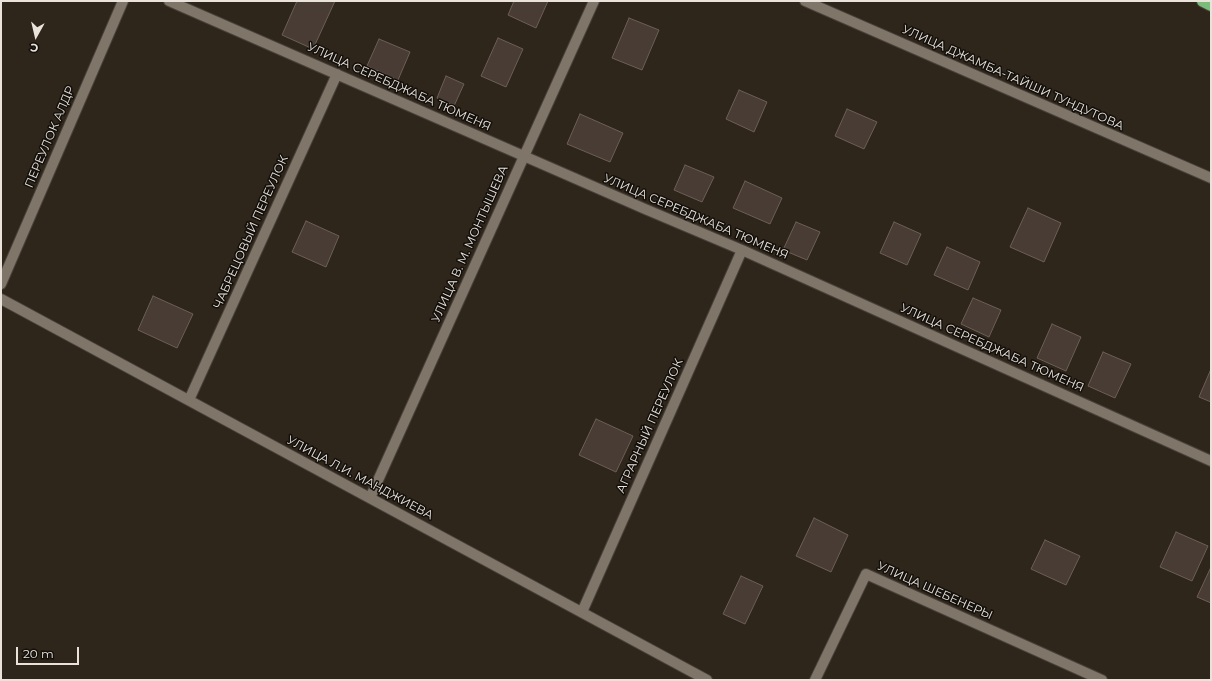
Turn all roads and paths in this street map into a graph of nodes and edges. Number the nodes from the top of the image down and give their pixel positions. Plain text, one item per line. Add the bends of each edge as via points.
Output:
1 (123, 1) edge
2 (169, 1) edge
3 (594, 1) edge
4 (805, 1) edge
5 (1203, 1) edge
6 (1211, 5) edge
7 (337, 74) junction
8 (524, 156) junction
9 (1211, 178) edge
10 (742, 250) junction
11 (1, 284) edge
12 (1, 299) edge
13 (189, 400) junction
14 (1211, 461) edge
15 (370, 498) junction
16 (582, 612) junction
17 (707, 680) edge
18 (814, 680) edge
19 (1102, 680) edge

1 - 11 street, ПЕРЕУЛОК АЛДР
2 - 7 street, УЛИЦА СЕРЕБДЖАБА ТЮМЕНЯ
3 - 8 street, УЛИЦА В. М. МОНТЫШЕВА
4 - 9 street, УЛИЦА ДЖАМБА-ТАЙШИ ТУНДУТОВА
5 - 6 highway
7 - 8 street, УЛИЦА СЕРЕБДЖАБА ТЮМЕНЯ
7 - 13 street, ЧАБРЕЦОВЫЙ ПЕРЕУЛОК
8 - 10 street, УЛИЦА СЕРЕБДЖАБА ТЮМЕНЯ
8 - 15 street, УЛИЦА В. М. МОНТЫШЕВА
10 - 14 street, УЛИЦА СЕРЕБДЖАБА ТЮМЕНЯ
10 - 16 street, АГРАРНЫЙ ПЕРЕУЛОК
12 - 13 street, УЛИЦА Л.И. МАНДЖИЕВА
13 - 15 street, УЛИЦА Л.И. МАНДЖИЕВА
15 - 16 street, УЛИЦА Л.И. МАНДЖИЕВА
16 - 17 street, УЛИЦА Л.И. МАНДЖИЕВА
18 - 19 street, УЛИЦА ШЕБЕНЕРЫ via 866,574

